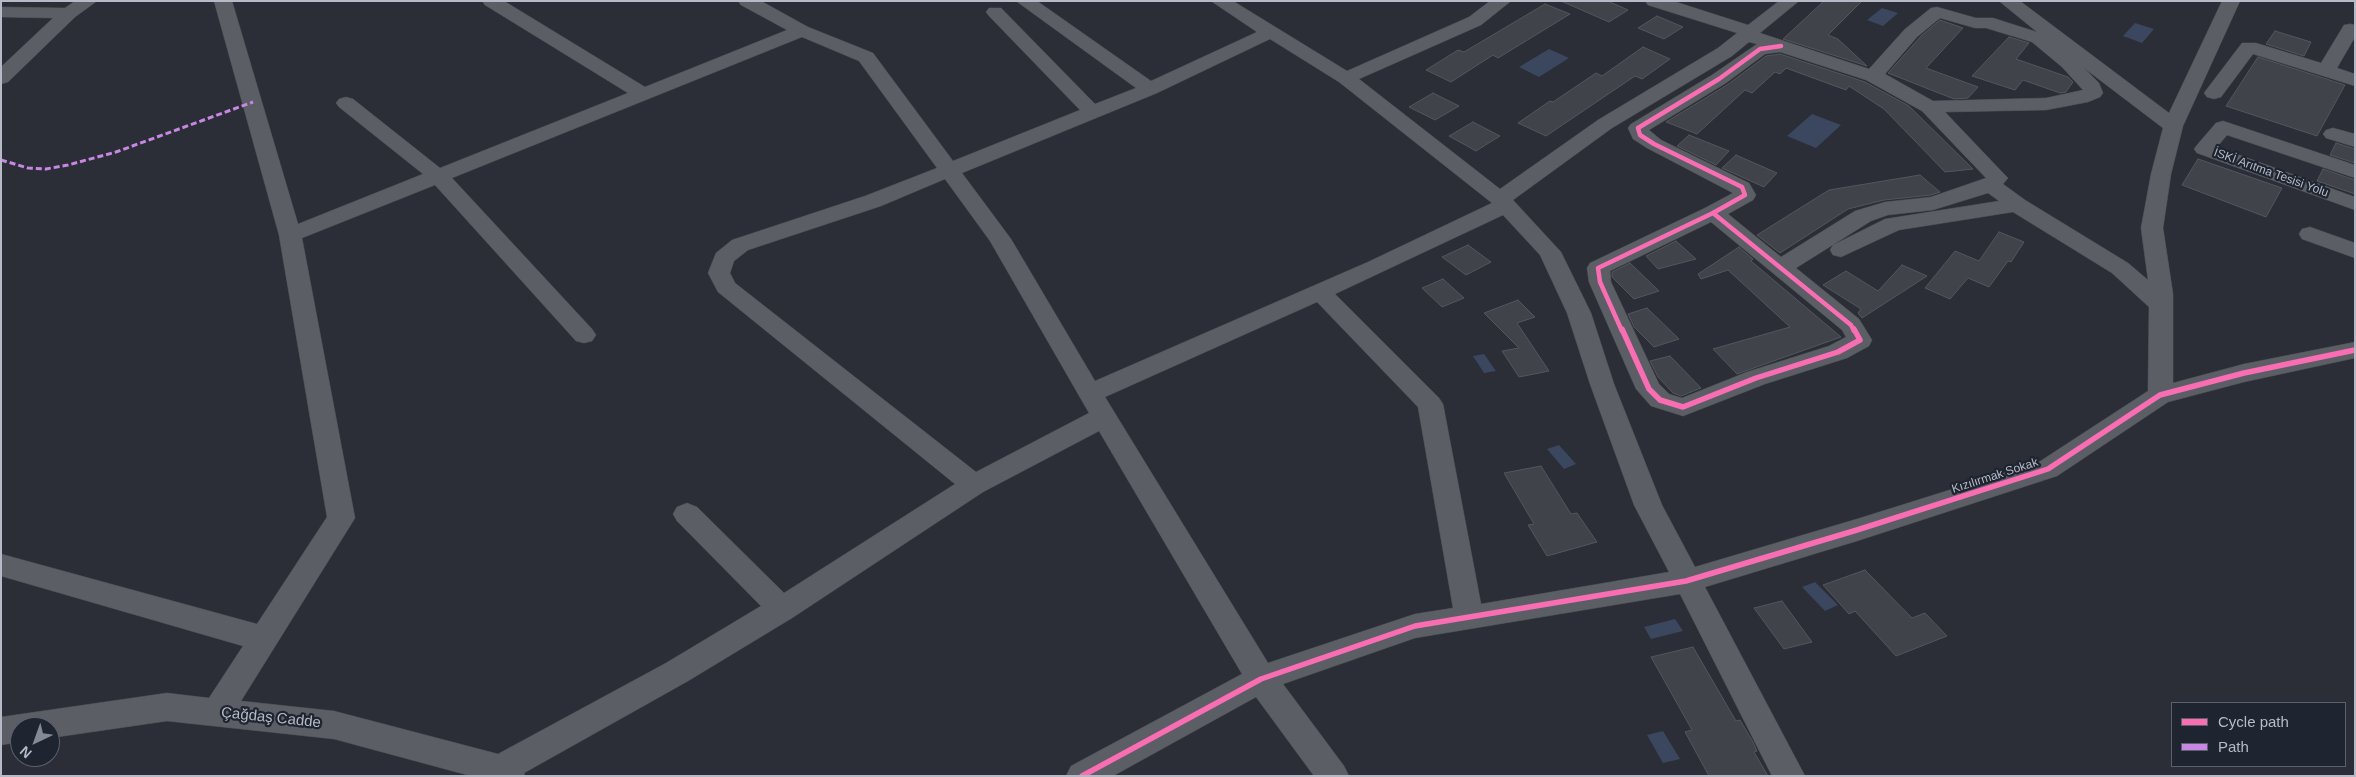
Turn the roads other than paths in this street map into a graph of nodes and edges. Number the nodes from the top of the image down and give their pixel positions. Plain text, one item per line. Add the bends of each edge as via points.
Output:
1 (88, 1) edge
2 (224, 1) edge
3 (491, 1) edge
4 (747, 1) edge
5 (1025, 1) edge
6 (1220, 1) edge
7 (1502, 1) edge
8 (1654, 1) edge
9 (1790, 1) edge
10 (2008, 1) edge
11 (2231, 1) edge
12 (1249, 7) edge
13 (1, 12) edge
14 (995, 12) dead end
15 (69, 13) junction
16 (2350, 29) dead end
17 (802, 31) junction
18 (1271, 32) junction
19 (1750, 33) junction
20 (1780, 46) junction
21 (2326, 71) junction
22 (1873, 76) junction
23 (1, 78) edge
24 (1346, 78) junction
25 (2355, 80) edge
26 (1150, 89) junction
27 (2214, 92) dead end
28 (643, 94) junction
29 (346, 103) dead end
30 (1929, 107) junction
31 (1093, 113) junction
32 (2173, 126) junction
33 (2333, 134) dead end
34 (2355, 141) edge
35 (950, 170) junction
36 (2355, 172) edge
37 (438, 176) junction
38 (1991, 185) junction
39 (1503, 202) junction
40 (2355, 204) edge
41 (2017, 205) junction
42 (1713, 213) junction
43 (2310, 234) dead end
44 (290, 235) junction
45 (1841, 250) dead end
46 (2355, 251) edge
47 (1780, 268) junction
48 (1319, 291) junction
49 (2160, 305) junction
50 (584, 335) dead end
51 (2355, 350) edge
52 (2160, 395) junction
53 (1097, 405) junction
54 (974, 484) junction
55 (687, 514) dead end
56 (1, 565) edge
57 (1686, 580) junction
58 (782, 609) junction
59 (1469, 617) junction
60 (264, 640) junction
61 (1261, 679) junction
62 (217, 712) junction
63 (60, 722) edge
64 (504, 773) edge
65 (1082, 776) edge
66 (1333, 776) edge
67 (1789, 776) edge

1 - 15 street
2 - 44 street
3 - 28 street
4 - 17 street
5 - 26 street
6 - 12 street
7 - 24 street via 1475,21
8 - 19 street
9 - 19 street
10 - 32 street
11 - 32 street
12 - 18 street
13 - 15 street
14 - 31 street
15 - 23 street
16 - 21 street
17 - 28 street
17 - 35 street via 866,57
18 - 24 street
18 - 26 street
19 - 20 street
19 - 39 street via 1725,52 1605,124
20 - 22 street
20 - 42 street via 1760,49 1719,79 1638,128 1640,135 1654,144 1742,187 1745,195
21 - 25 street
21 - 27 street via 2249,47
22 - 30 street
22 - 30 street via 1911,33 1937,12 1975,23 1987,22 2038,38 2069,63 2092,87 2093,93 2046,104
24 - 39 street
26 - 31 street
28 - 37 street
29 - 37 street
30 - 38 street via 1997,178
31 - 35 street
32 - 49 street via 2152,228
33 - 34 street
35 - 53 street via 1000,238
35 - 54 street via 873,201 740,245 724,258 719,273 726,287
36 - 40 street, İSKİ Arıtma Tesisi Yolu via 2223,127 2204,149
37 - 44 street
37 - 50 street
38 - 41 street
38 - 47 street via 1933,203 1885,209 1863,216
39 - 48 street via 1376,268
39 - 57 street via 1550,252 1579,313 1648,506
41 - 45 street via 1893,224
41 - 49 street via 2120,268
42 - 47 street
42 - 47 street via 1598,268 1600,282 1637,367 1649,389 1660,400 1683,407 1756,378 1838,352 1860,340 1851,325
43 - 46 street
44 - 60 street via 341,518
48 - 53 street
48 - 59 street via 1430,404
49 - 52 street
51 - 52 street, Kızılırmak Sokak via 2244,373
52 - 57 street, Kızılırmak Sokak via 2048,470
53 - 54 street
53 - 61 street
54 - 58 street
55 - 58 street
56 - 60 street
57 - 59 street, Kızılırmak Sokak
57 - 67 street
58 - 64 street
59 - 61 street, Kızılırmak Sokak via 1415,626
60 - 62 street
61 - 65 street, Kızılırmak Sokak
61 - 66 street
62 - 63 street, Çağdaş Cadde via 167,707
62 - 64 street, Çağdaş Cadde via 334,725

